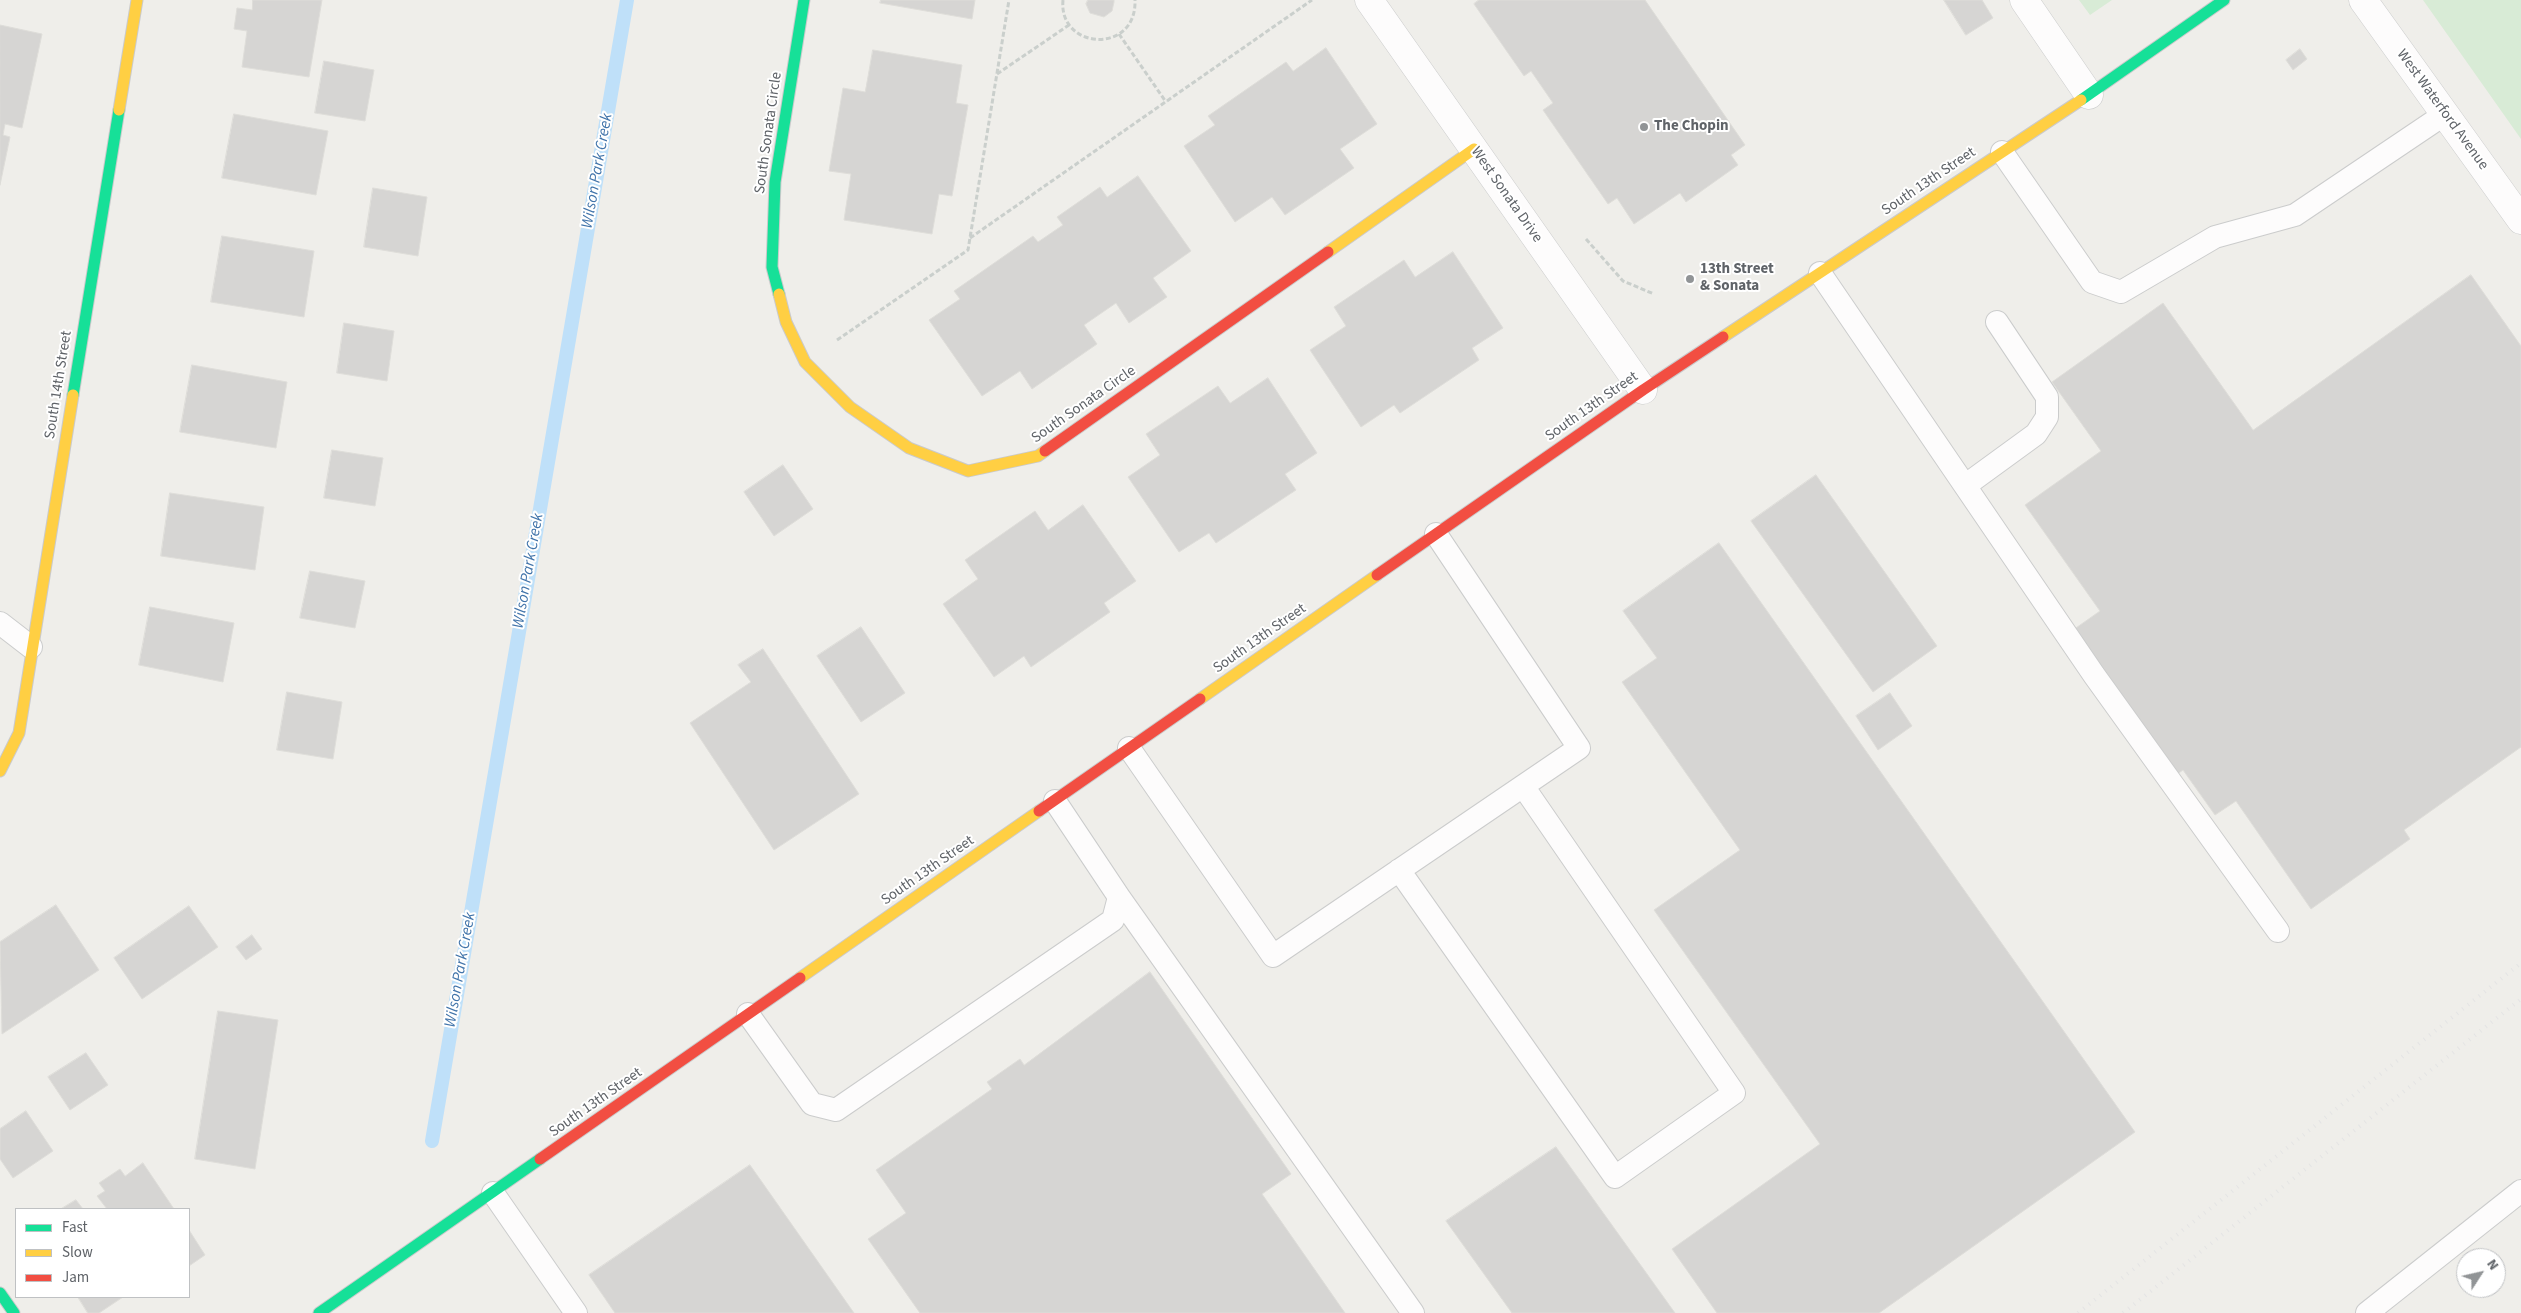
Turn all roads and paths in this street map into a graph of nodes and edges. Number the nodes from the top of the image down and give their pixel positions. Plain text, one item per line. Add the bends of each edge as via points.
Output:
1 (137, 0) edge
2 (804, 0) edge
3 (1009, 0) edge
4 (1063, 0) edge
5 (1135, 0) edge
6 (1312, 0) edge
7 (1369, 0) edge
8 (2024, 0) edge
9 (2224, 0) edge
10 (2363, 0) edge
11 (1069, 25) junction
12 (1120, 34) junction
13 (997, 74) junction
14 (2089, 95) junction
15 (1166, 102) junction
16 (2445, 114) junction
17 (1474, 148) junction
18 (2002, 152) junction
19 (2521, 220) edge
20 (970, 238) junction
21 (1820, 273) junction
22 (1997, 322) dead end
23 (805, 362) junction
24 (1643, 390) junction
25 (1966, 486) junction
26 (1436, 534) junction
27 (0, 624) edge
28 (31, 647) junction
29 (1129, 748) junction
30 (0, 771) edge
31 (1523, 786) junction
32 (1055, 800) junction
33 (1399, 870) junction
34 (1119, 897) junction
35 (2278, 931) dead end
36 (748, 1014) junction
37 (2521, 1191) edge
38 (493, 1192) junction
39 (0, 1293) edge
40 (14, 1313) edge
41 (319, 1313) edge
42 (576, 1313) edge
43 (1413, 1313) edge
44 (2367, 1313) edge

1 - 28 street, South 14th Street
2 - 23 street, South Sonata Circle via 775,182 772,267 786,322
3 - 13 path
4 - 11 path
5 - 12 path via 1129,26
6 - 15 path
7 - 17 street, West Sonata Drive
8 - 14 street
9 - 14 street, South 13th Street
10 - 16 street, West Waterford Avenue
11 - 12 path via 1076,33 1092,39 1109,39
11 - 13 path
12 - 15 path
13 - 20 path
14 - 18 street, South 13th Street
15 - 20 path
16 - 18 lane via 2295,214 2216,237 2121,292 2092,282
16 - 19 street, West Waterford Avenue
17 - 23 street, South Sonata Circle via 1038,456 968,470 910,448 850,407
17 - 24 street, West Sonata Drive
18 - 21 street, South 13th Street
20 - 23 path via 968,250
21 - 24 street, South 13th Street
21 - 25 lane
22 - 25 lane via 2047,397 2047,417 2036,434
24 - 26 street, South 13th Street
25 - 35 lane via 2094,675
26 - 29 street, South 13th Street
26 - 31 lane via 1579,748
27 - 28 lane
28 - 30 street, South 14th Street via 18,733
29 - 32 street, South 13th Street
29 - 33 lane via 1273,956
31 - 33 lane
31 - 33 lane via 1734,1093 1615,1177
32 - 34 lane
32 - 36 street, South 13th Street
34 - 36 lane via 1113,920 836,1110 812,1104
34 - 43 lane
36 - 38 street, South 13th Street
37 - 44 lane
38 - 41 street, South 13th Street
38 - 42 lane
39 - 40 street

